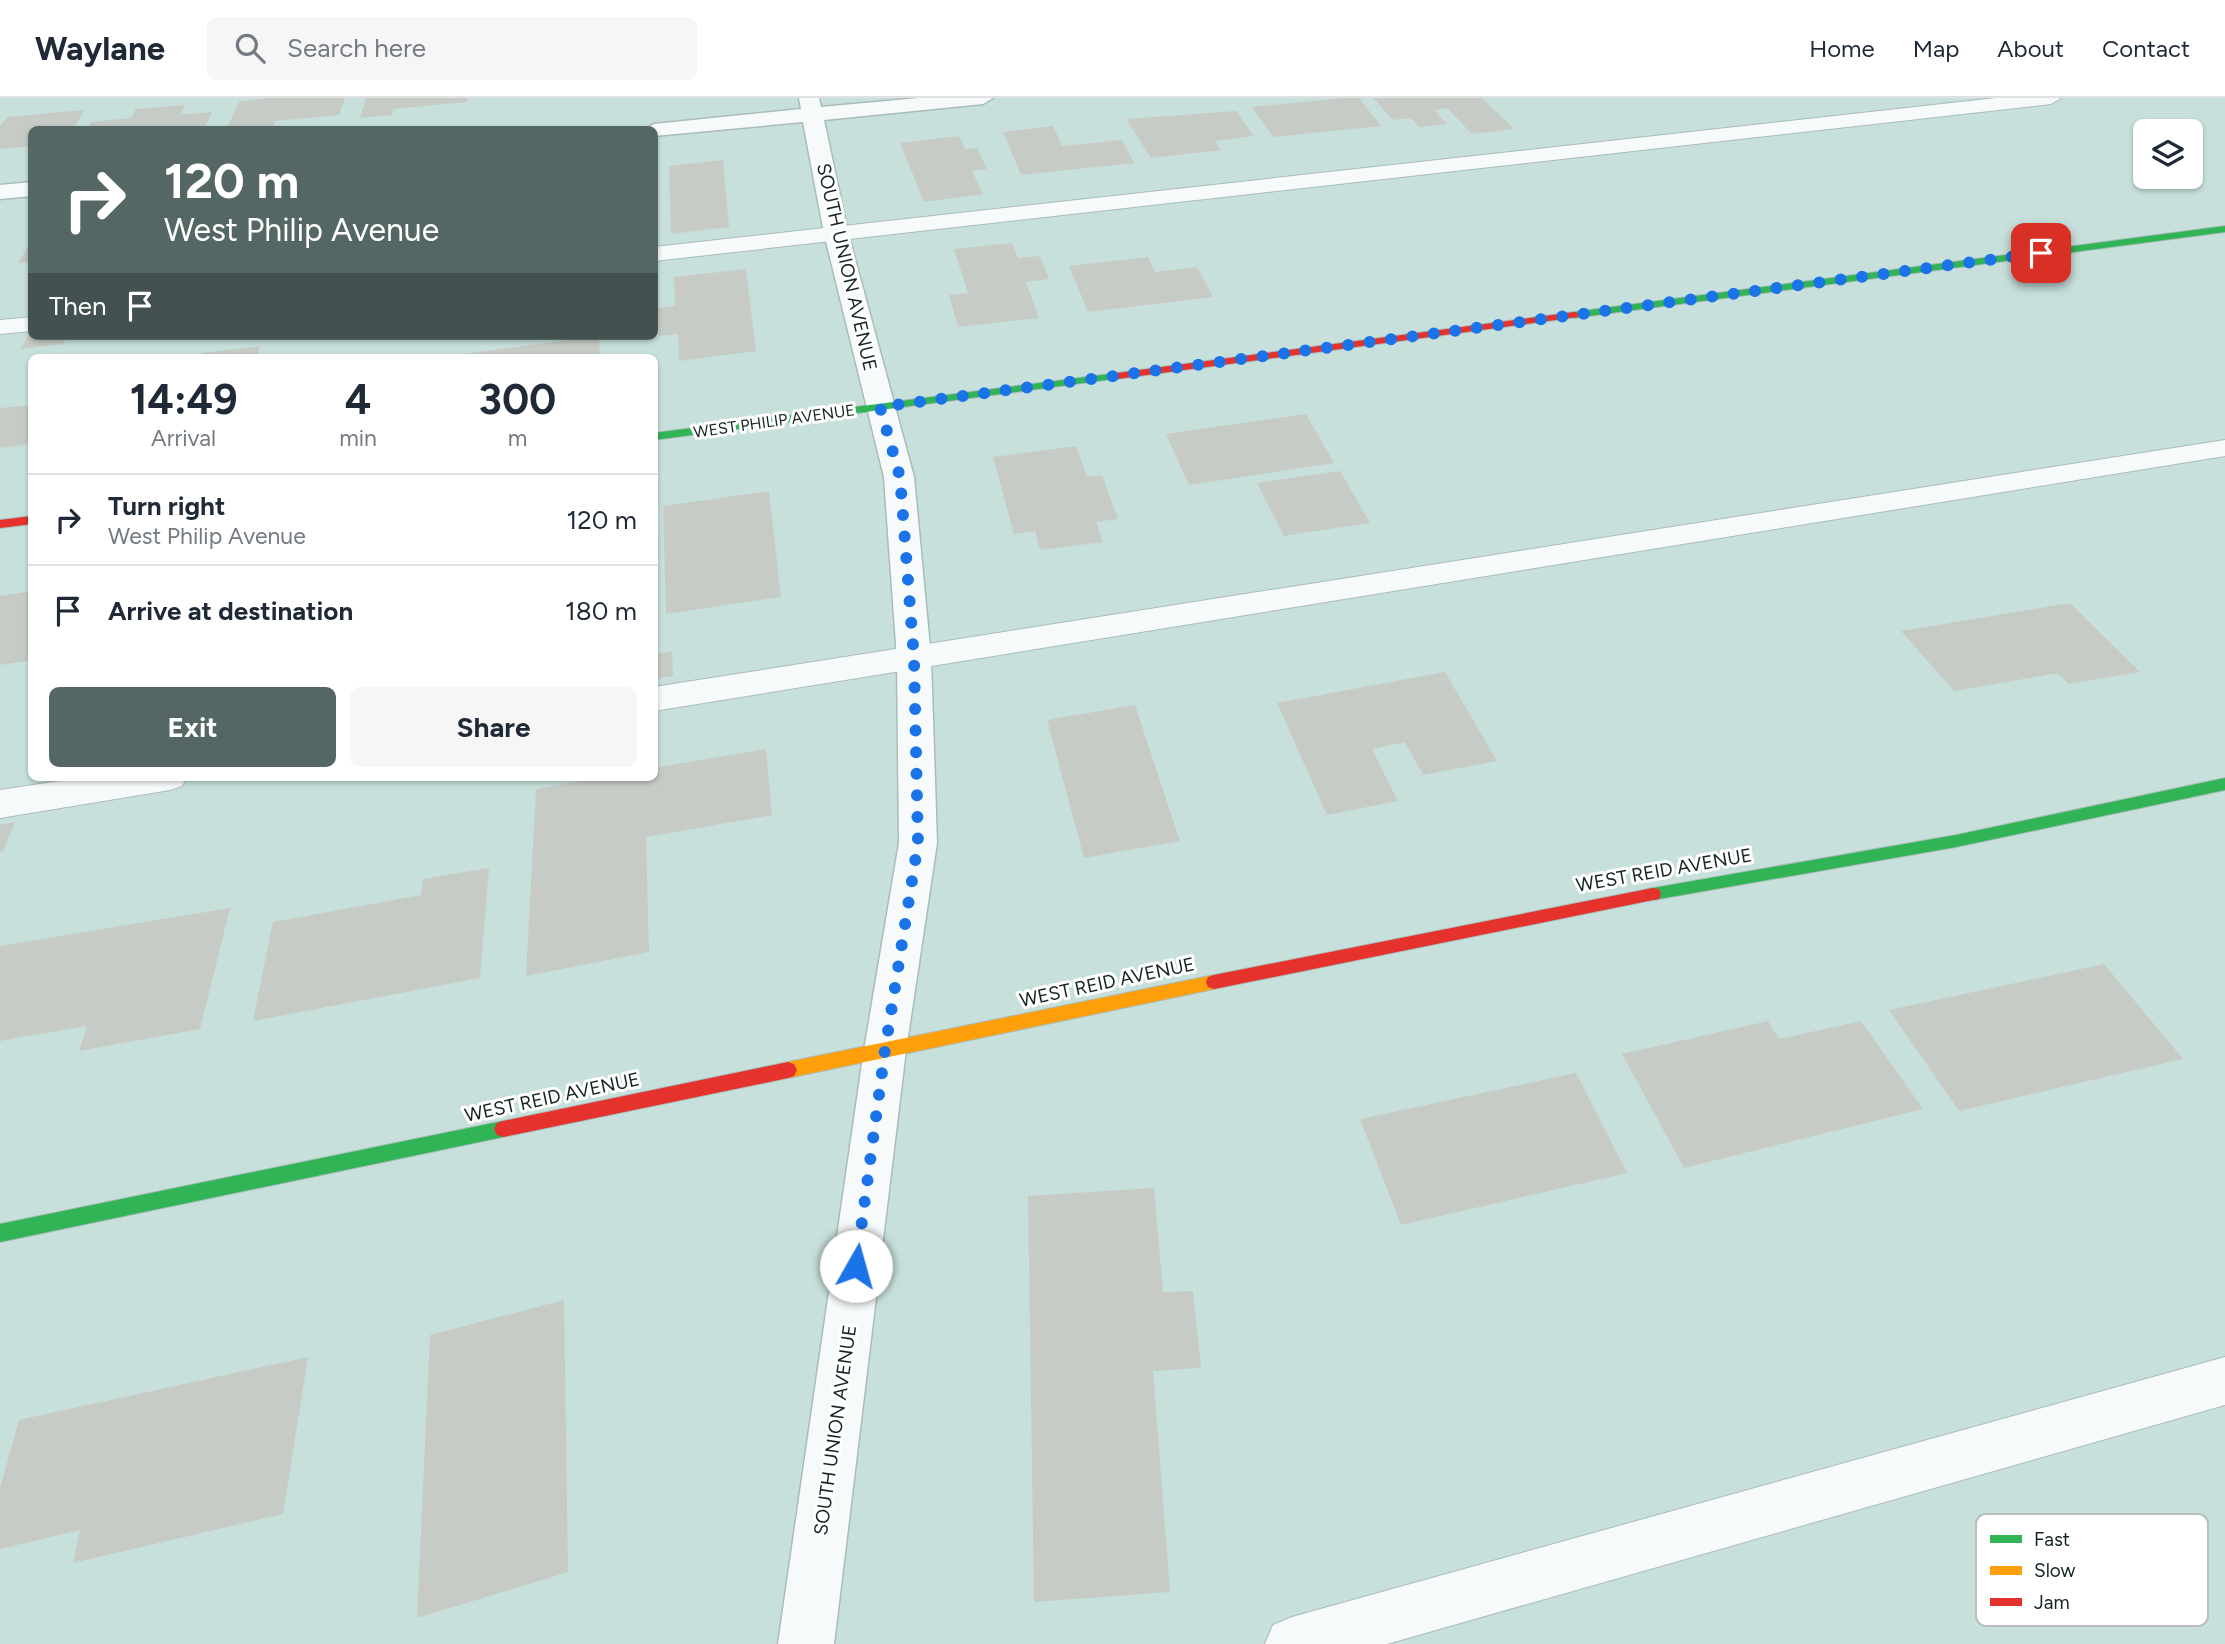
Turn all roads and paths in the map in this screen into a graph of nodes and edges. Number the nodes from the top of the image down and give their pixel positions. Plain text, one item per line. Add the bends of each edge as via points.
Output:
1 (983, 98) edge
2 (2051, 98) edge
3 (2015, 100) edge
4 (810, 106) edge
5 (658, 129) edge
6 (28, 189) edge
7 (0, 192) edge
8 (2225, 229) edge
9 (836, 233) junction
10 (658, 254) edge
11 (28, 324) edge
12 (0, 327) edge
13 (880, 407) junction
14 (658, 436) edge
15 (2225, 448) edge
16 (28, 520) edge
17 (0, 524) edge
18 (914, 658) junction
19 (658, 698) edge
20 (145, 781) edge
21 (2225, 784) edge
22 (0, 804) edge
23 (885, 1050) junction
24 (0, 1233) edge
25 (2225, 1381) edge
26 (806, 1644) edge
27 (1292, 1644) edge

1 - 4 street
2 - 3 lane
3 - 9 lane
4 - 5 street
4 - 9 street, SOUTH UNION AVENUE
6 - 7 street
8 - 13 main road, WEST PHILIP AVENUE
9 - 10 lane
9 - 13 street, SOUTH UNION AVENUE
11 - 12 lane
13 - 14 main road, WEST PHILIP AVENUE
13 - 18 street, SOUTH UNION AVENUE via 900,477
15 - 18 lane
16 - 17 main road
18 - 19 lane
18 - 23 street, SOUTH UNION AVENUE via 918,843
20 - 22 lane
21 - 23 main road, WEST REID AVENUE via 1956,841 1572,908
23 - 24 main road, WEST REID AVENUE
23 - 26 street, SOUTH UNION AVENUE
25 - 27 lane

